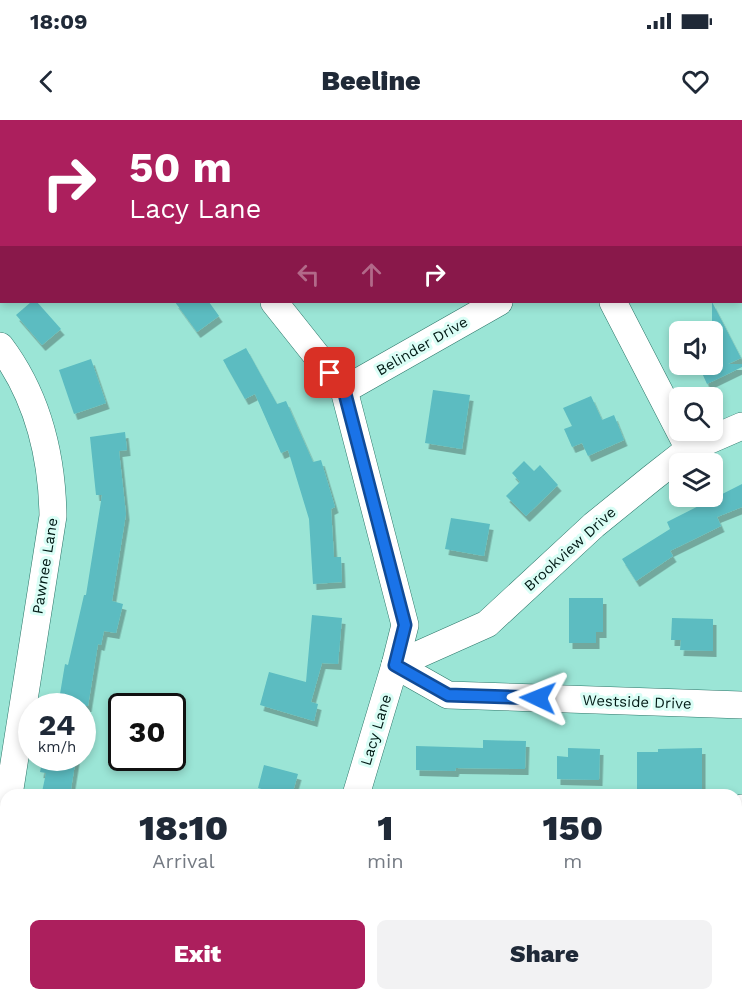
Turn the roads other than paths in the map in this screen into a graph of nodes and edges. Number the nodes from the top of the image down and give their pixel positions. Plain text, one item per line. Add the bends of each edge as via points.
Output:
1 (275, 303) edge
2 (497, 303) edge
3 (614, 303) edge
4 (0, 346) edge
5 (344, 390) junction
6 (742, 426) edge
7 (689, 449) junction
8 (395, 665) junction
9 (742, 705) edge
10 (10, 789) edge
11 (358, 789) edge

1 - 5 street, Lacy Lane
2 - 5 street, Belinder Drive
3 - 7 street
4 - 10 street, Pawnee Lane via 25,386 38,418 53,496
5 - 8 street, Lacy Lane via 405,625
6 - 7 street, Brookview Drive
7 - 8 street, Brookview Drive via 594,525 487,624
8 - 9 street, Westside Drive via 448,695
8 - 11 street, Lacy Lane

